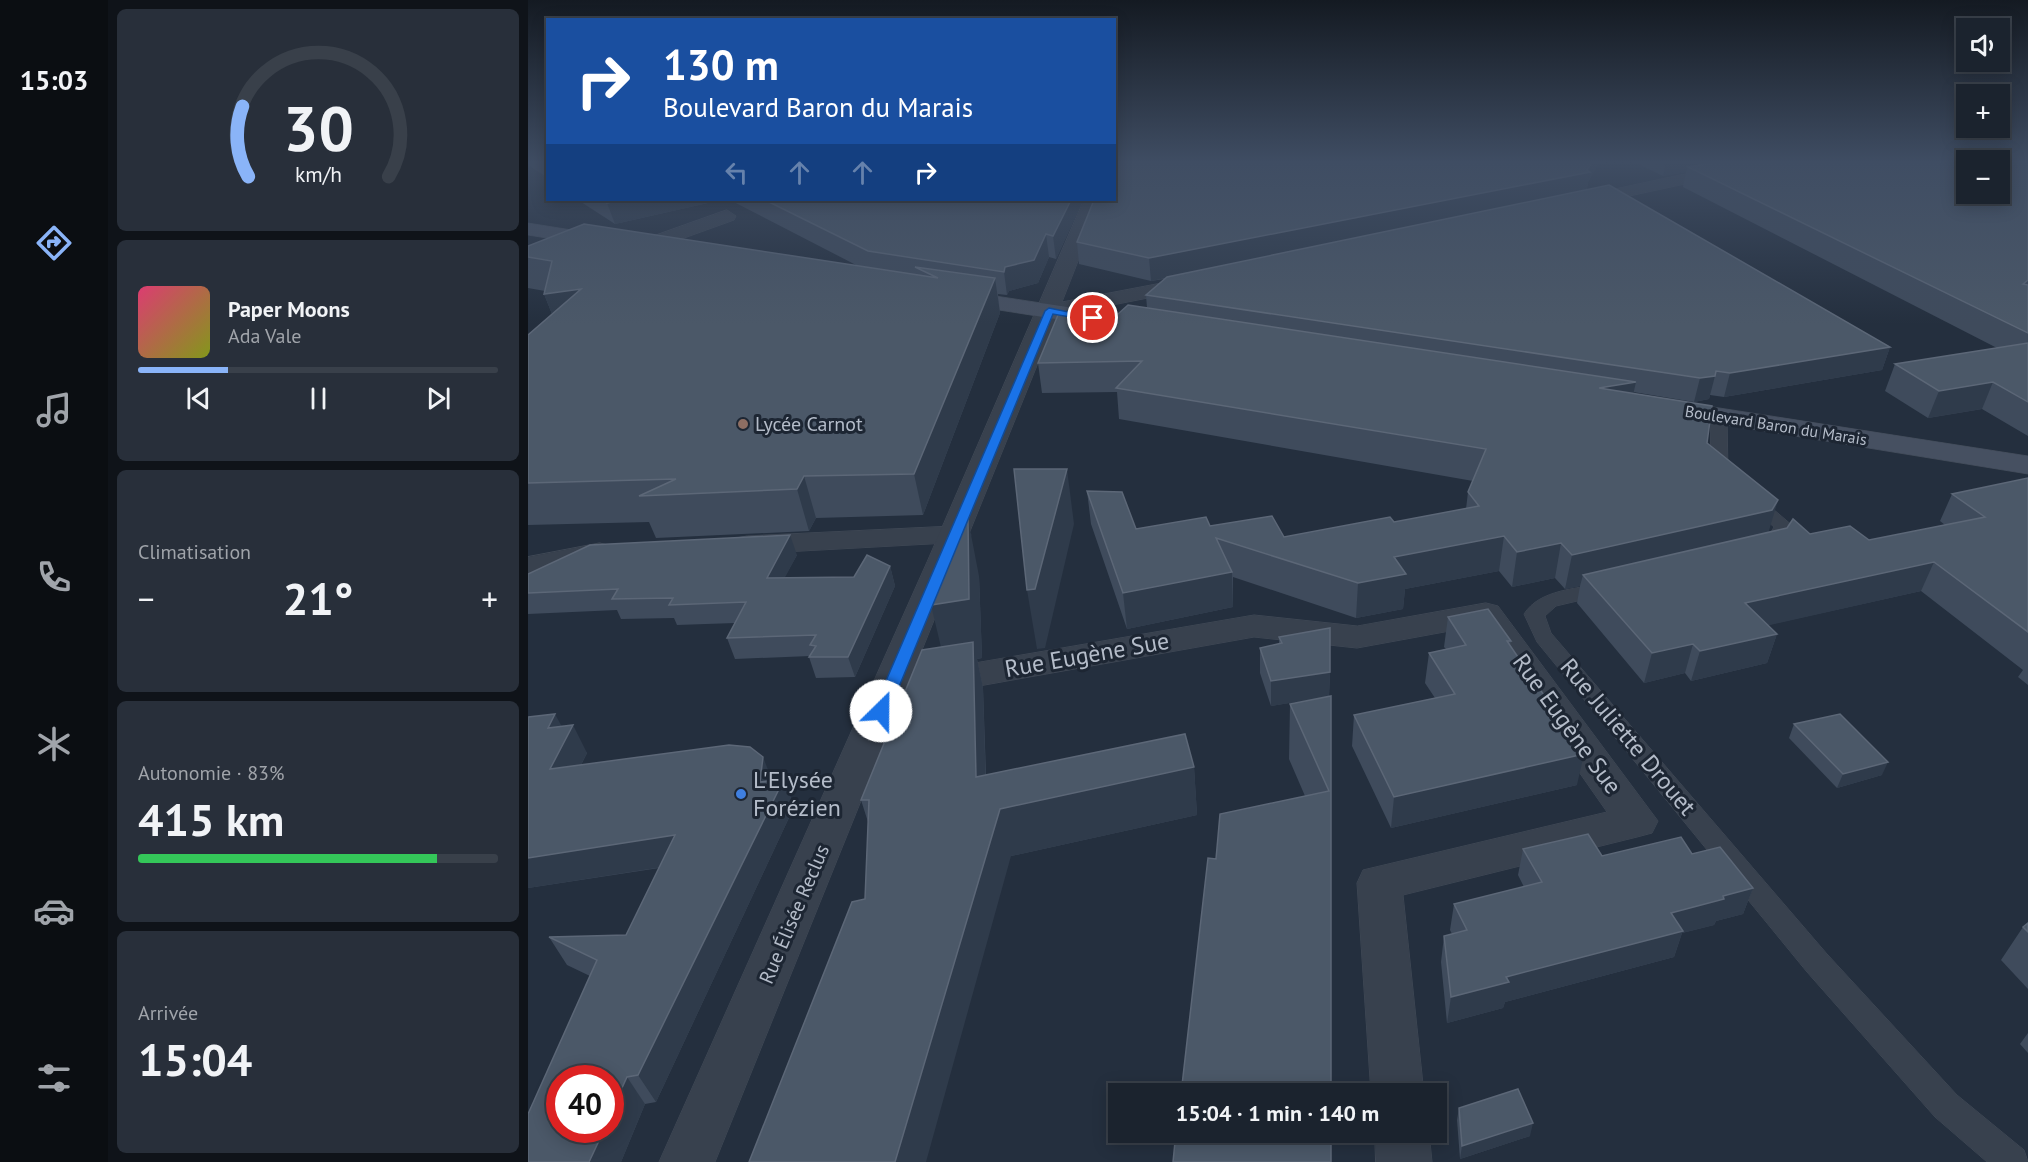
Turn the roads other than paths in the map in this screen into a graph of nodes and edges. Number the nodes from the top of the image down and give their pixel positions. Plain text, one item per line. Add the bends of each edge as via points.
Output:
1 (726, 216) edge
2 (1087, 216) edge
3 (528, 229) edge
4 (641, 247) junction
5 (682, 254) edge
6 (1213, 279) edge
7 (942, 294) edge
8 (1049, 311) junction
9 (1126, 324) edge
10 (1642, 404) edge
11 (1719, 416) junction
12 (2028, 465) edge
13 (954, 534) junction
14 (714, 547) edge
15 (633, 551) edge
16 (1747, 556) edge
17 (528, 567) edge
18 (1631, 582) edge
19 (890, 689) junction
20 (1397, 1083) edge
21 (1403, 1143) edge
22 (687, 1162) edge
23 (1404, 1162) edge
24 (2012, 1162) edge

1 - 4 street
2 - 8 street, Rue Élisée Reclus
3 - 4 main road
4 - 5 main road
6 - 8 street
7 - 8 main road
8 - 9 main road
8 - 13 street, Rue Élisée Reclus
10 - 11 main road, Boulevard Baron du Marais
11 - 12 main road, Boulevard Baron du Marais
11 - 16 lane via 1717,473 1784,526 1770,550
13 - 14 street
13 - 19 street, Rue Élisée Reclus
15 - 17 street via 598,553
18 - 24 lane, Rue Juliette Drouet via 1549,601 1534,614 1537,630 1818,963 1946,1106
19 - 20 street, Rue Eugène Sue via 1254,627 1357,637 1486,614 1637,821 1379,883
19 - 22 street, Rue Élisée Reclus
21 - 23 street

